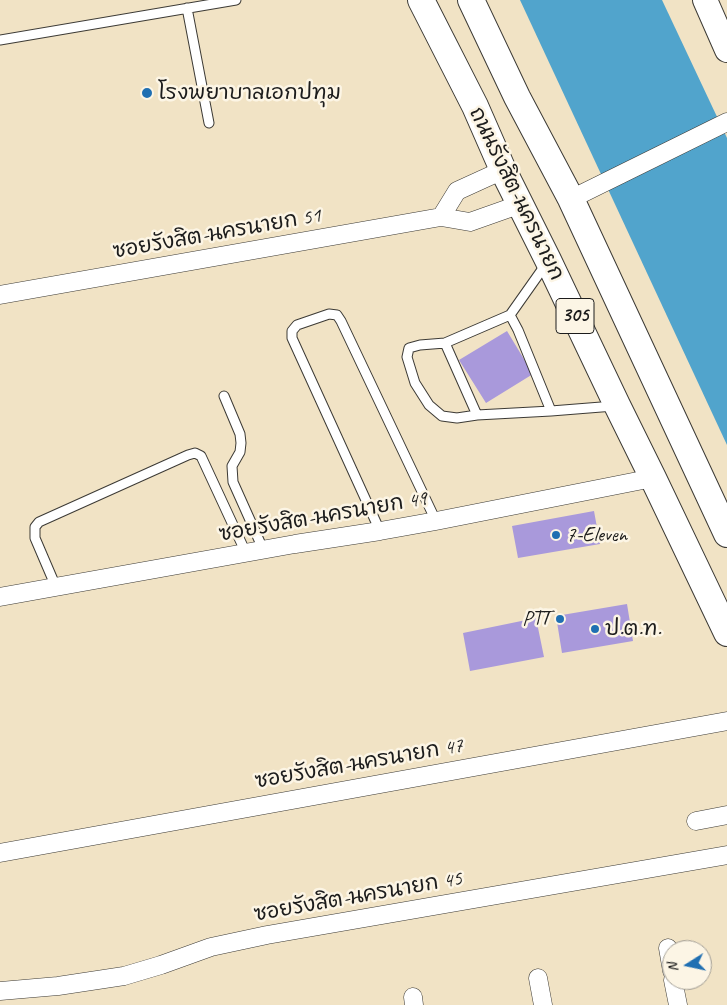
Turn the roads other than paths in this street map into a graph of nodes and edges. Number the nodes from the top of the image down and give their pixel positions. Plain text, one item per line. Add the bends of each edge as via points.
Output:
1 (236, 0) edge
2 (421, 0) edge
3 (470, 0) edge
4 (706, 0) edge
5 (187, 8) junction
6 (0, 40) edge
7 (727, 50) edge
8 (727, 122) edge
9 (209, 123) dead end
10 (503, 170) junction
11 (582, 193) junction
12 (521, 204) junction
13 (441, 217) junction
14 (548, 260) junction
15 (0, 295) edge
16 (510, 314) junction
17 (445, 343) junction
18 (224, 396) dead end
19 (617, 405) junction
20 (551, 411) junction
21 (477, 415) junction
22 (653, 478) junction
23 (436, 521) junction
24 (380, 531) junction
25 (727, 534) edge
26 (254, 551) junction
27 (56, 587) junction
28 (0, 597) edge
29 (727, 633) edge
30 (727, 721) edge
31 (727, 815) edge
32 (696, 821) dead end
33 (0, 853) edge
34 (727, 855) edge
35 (538, 978) dead end
36 (676, 990) edge
37 (0, 991) edge
38 (543, 1005) edge
39 (678, 1005) edge

1 - 5 lane
2 - 10 main road, ถนนรังสิต-นครนายก / 305
3 - 11 main road, ถนนรังสิต-นครนายก / 305 via 516,98
4 - 7 street
5 - 6 lane
5 - 9 lane
8 - 11 street
10 - 12 main road, ถนนรังสิต-นครนายก / 305
10 - 13 street via 457,191
11 - 25 main road, ถนนรังสิต-นครนายก / 305
12 - 13 street, ซอยรังสิต-นครนายก 51 via 470,222
12 - 14 main road, ถนนรังสิต-นครนายก / 305
13 - 15 street, ซอยรังสิต-นครนายก 51
14 - 16 lane
14 - 19 main road, ถนนรังสิต-นครนายก / 305
16 - 17 lane
16 - 20 lane
17 - 21 lane
17 - 21 lane via 409,348 407,357 415,383 429,405 442,416
18 - 26 lane via 242,444 232,466 233,482
19 - 20 lane
19 - 22 main road, ถนนรังสิต-นครนายก / 305
20 - 21 lane
22 - 23 street, ซอยรังสิต-นครนายก 49
22 - 29 main road, ถนนรังสิต-นครนายก / 305
23 - 24 street, ซอยรังสิต-นครนายก 49
23 - 24 lane via 341,320 337,315 329,314 296,325 292,338
24 - 26 street, ซอยรังสิต-นครนายก 49
26 - 27 street, ซอยรังสิต-นครนายก 49
26 - 27 lane via 201,456 195,453 39,522 35,527 35,538
27 - 28 street, ซอยรังสิต-นครนายก 49
30 - 33 street, ซอยรังสิต-นครนายก 47
31 - 32 street
34 - 37 street, ซอยรังสิต-นครนายก 45 via 267,935 211,947 124,976
35 - 38 street
36 - 39 street

